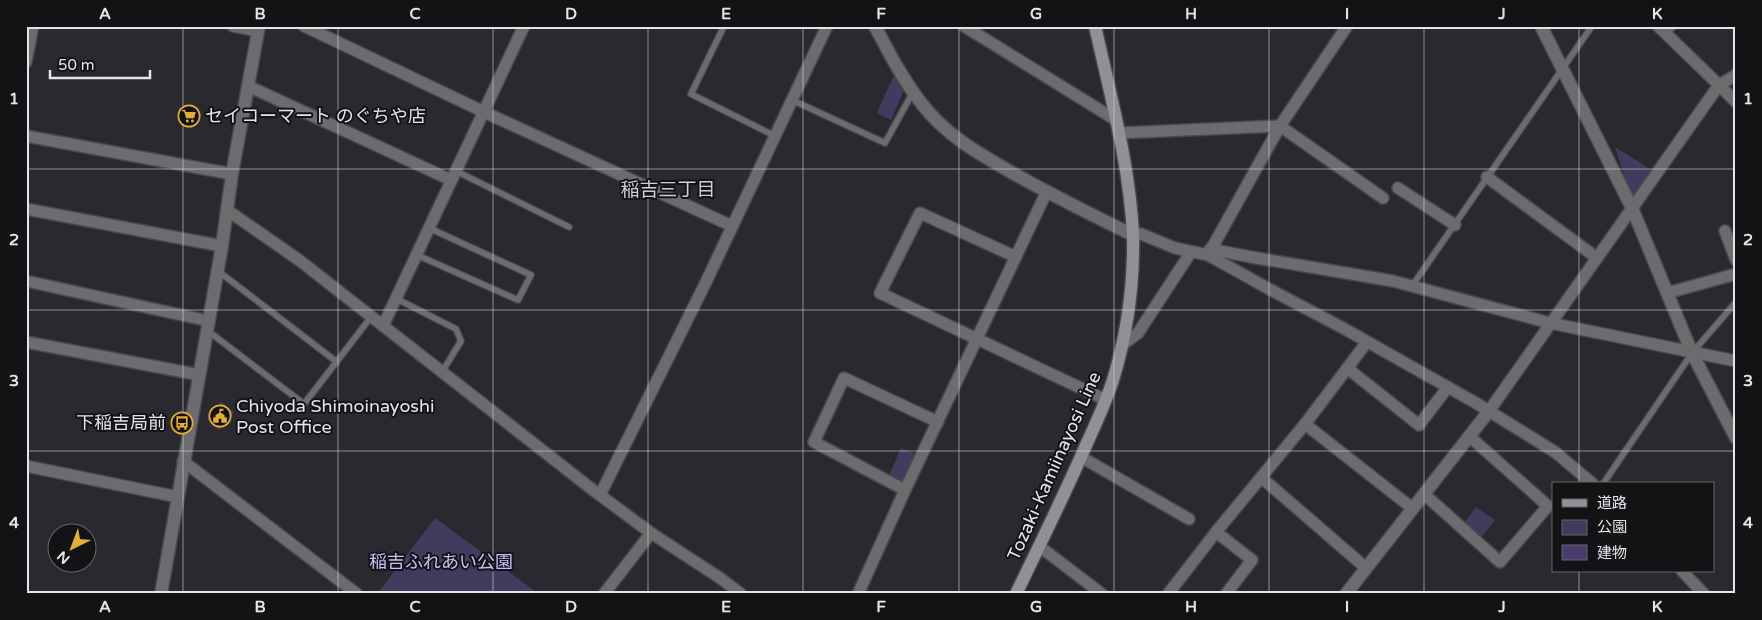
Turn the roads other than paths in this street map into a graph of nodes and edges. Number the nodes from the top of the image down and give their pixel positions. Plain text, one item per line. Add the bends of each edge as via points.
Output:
1 (33, 26) edge
2 (233, 26) edge
3 (304, 26) edge
4 (524, 26) edge
5 (724, 26) edge
6 (826, 26) edge
7 (875, 26) edge
8 (964, 26) edge
9 (1095, 26) edge
10 (1347, 26) edge
11 (1541, 26) edge
12 (1592, 26) edge
13 (258, 29) edge
14 (1666, 29) edge
15 (26, 62) edge
16 (1562, 69) junction
17 (1736, 75) edge
18 (1719, 85) junction
19 (248, 86) junction
20 (913, 92) junction
21 (792, 100) junction
22 (1736, 102) edge
23 (484, 112) junction
24 (1116, 120) junction
25 (1280, 126) junction
26 (1118, 133) junction
27 (26, 136) edge
28 (774, 136) junction
29 (232, 174) junction
30 (453, 176) junction
31 (1487, 177) junction
32 (1398, 188) dead end
33 (1047, 192) junction
34 (1383, 198) dead end
35 (1632, 208) junction
36 (26, 209) edge
37 (227, 210) junction
38 (1454, 225) junction
39 (732, 226) junction
40 (569, 227) dead end
41 (429, 228) junction
42 (1725, 231) dead end
43 (1133, 235) junction
44 (222, 246) junction
45 (1191, 252) junction
46 (1209, 252) junction
47 (416, 254) junction
48 (1016, 257) junction
49 (1597, 258) junction
50 (1736, 260) edge
51 (218, 271) junction
52 (1736, 274) edge
53 (26, 281) edge
54 (1412, 286) junction
55 (1667, 293) junction
56 (396, 298) junction
57 (1736, 302) edge
58 (371, 317) junction
59 (1550, 323) junction
60 (208, 326) junction
61 (383, 326) junction
62 (977, 340) junction
63 (26, 342) edge
64 (1367, 342) junction
65 (1122, 345) junction
66 (1692, 354) junction
67 (1736, 361) edge
68 (337, 362) junction
69 (1347, 368) junction
70 (442, 372) junction
71 (200, 376) junction
72 (1448, 387) junction
73 (1106, 400) junction
74 (1488, 411) junction
75 (938, 422) junction
76 (1306, 424) junction
77 (1469, 436) junction
78 (1736, 438) edge
79 (1082, 457) junction
80 (184, 461) junction
81 (26, 466) edge
82 (1262, 478) junction
83 (1591, 482) edge
84 (1604, 482) edge
85 (905, 490) junction
86 (1424, 494) junction
87 (600, 495) junction
88 (178, 497) junction
89 (1412, 508) junction
90 (1189, 519) dead end
91 (1216, 532) junction
92 (651, 533) junction
93 (1039, 546) junction
94 (1366, 568) junction
95 (1683, 572) edge
96 (161, 594) edge
97 (357, 594) edge
98 (604, 594) edge
99 (741, 594) edge
100 (858, 594) edge
101 (1016, 594) edge
102 (1102, 594) edge
103 (1168, 594) edge
104 (1226, 594) edge
105 (1346, 594) edge
106 (1704, 594) edge

1 - 15 street
2 - 13 street
3 - 23 street
4 - 23 street
5 - 28 lane via 691,94
6 - 21 street
7 - 20 street
8 - 24 street
9 - 24 main road, Tozaki-Kamiinayosi Line
10 - 25 street
11 - 16 street
12 - 16 lane
13 - 19 street
14 - 18 street
16 - 31 lane
16 - 35 street
17 - 18 street
18 - 22 street
18 - 35 street
19 - 29 street
19 - 30 street
20 - 21 lane via 884,143
20 - 33 street via 947,130 974,151
21 - 28 street
23 - 30 street
23 - 39 street
24 - 26 main road, Tozaki-Kamiinayosi Line
25 - 26 street
25 - 34 street
25 - 46 street
26 - 43 main road, Tozaki-Kamiinayosi Line
27 - 29 street
28 - 39 street
29 - 37 street
30 - 40 lane
30 - 41 street
31 - 38 lane
31 - 49 street
32 - 38 street
33 - 43 street
33 - 48 street
35 - 49 street
35 - 55 street
36 - 44 street
37 - 44 street
37 - 58 street via 299,260
38 - 54 lane
39 - 87 street
41 - 47 street
41 - 47 lane via 530,275 518,300
42 - 50 street
43 - 45 street via 1141,234
43 - 65 main road, Tozaki-Kamiinayosi Line via 1132,281
44 - 51 street
45 - 46 street
45 - 65 street via 1138,333
46 - 54 street
46 - 64 street
47 - 56 street
48 - 62 street
48 - 62 street via 920,213 880,293
49 - 59 street
51 - 60 street
51 - 68 lane
52 - 55 street
53 - 60 street
54 - 59 street
55 - 66 street
56 - 61 street
56 - 70 lane via 456,329 461,341
57 - 66 lane
58 - 61 street
58 - 68 lane
59 - 66 street
59 - 74 street
60 - 68 lane via 304,404
60 - 71 street
61 - 70 street
62 - 73 street
62 - 75 street
63 - 71 street
64 - 69 street
64 - 72 street
65 - 73 main road, Tozaki-Kamiinayosi Line
66 - 67 street
66 - 78 street
66 - 84 lane
69 - 72 street via 1419,425
69 - 76 street
70 - 87 street
71 - 80 street
72 - 74 street
73 - 79 main road, Tozaki-Kamiinayosi Line
74 - 77 street
74 - 83 street via 1555,452
75 - 85 street
75 - 85 street via 844,378 814,442
76 - 82 street
76 - 89 street
77 - 86 street
77 - 86 street via 1548,506 1500,562
79 - 90 street
79 - 93 main road, Tozaki-Kamiinayosi Line
80 - 88 street
80 - 97 street
81 - 88 street
82 - 91 street
82 - 94 street
85 - 100 street
86 - 89 street
87 - 92 street
88 - 96 street
89 - 94 street
91 - 103 street
91 - 104 street via 1252,560
92 - 98 street
92 - 99 street
93 - 101 main road, Tozaki-Kamiinayosi Line
93 - 102 street
94 - 105 street
95 - 106 street

